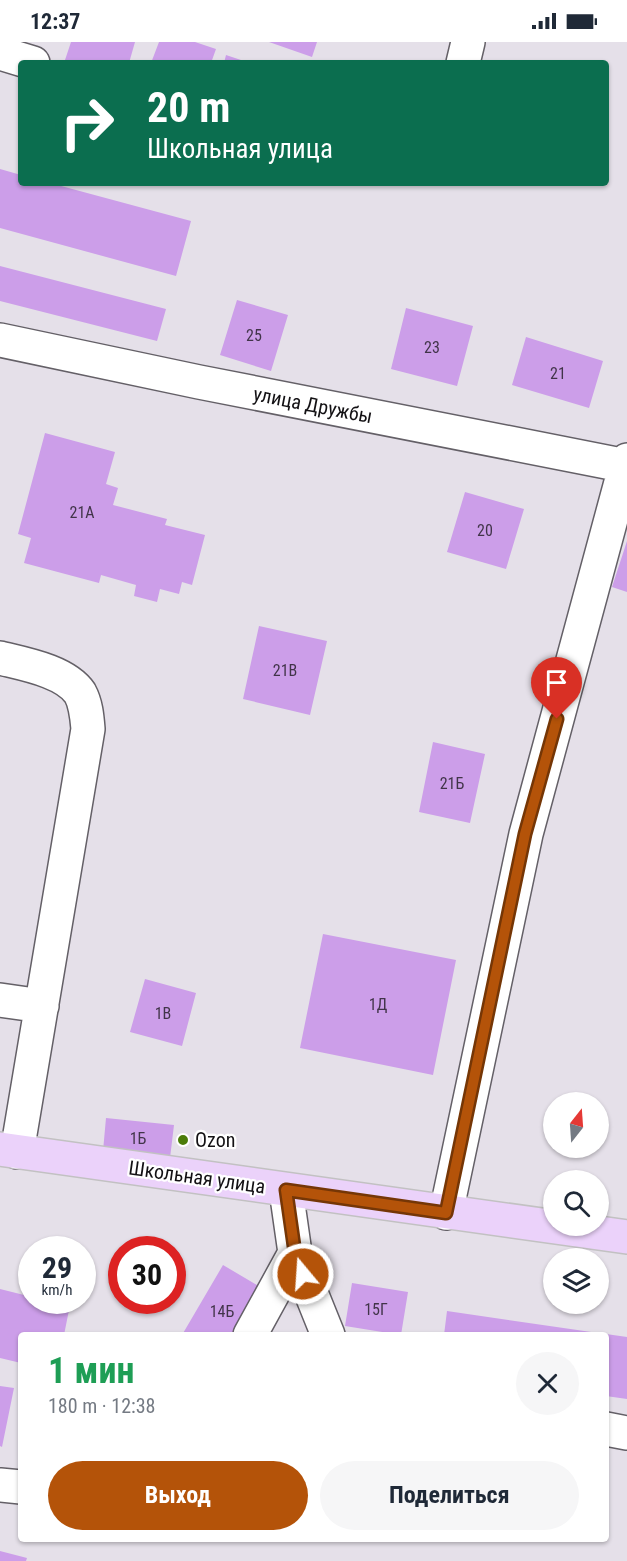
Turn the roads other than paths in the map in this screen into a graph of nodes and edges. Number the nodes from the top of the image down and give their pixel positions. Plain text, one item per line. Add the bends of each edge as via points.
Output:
1 (468, 42) edge
2 (0, 52) edge
3 (24, 60) edge
4 (464, 60) edge
5 (0, 340) edge
6 (626, 464) edge
7 (0, 658) edge
8 (0, 1000) edge
9 (42, 1006) junction
10 (9, 1151) edge
11 (286, 1190) junction
12 (446, 1213) junction
13 (627, 1237) edge
14 (295, 1253) junction
15 (252, 1332) edge
16 (327, 1332) edge
17 (609, 1429) edge
18 (627, 1432) edge
19 (0, 1485) edge
20 (18, 1487) edge

1 - 4 street
2 - 3 street
5 - 6 street, улица Дружбы
6 - 12 street via 525,834
7 - 9 street, Школьная улица via 41,668 63,679 79,692 87,711 88,729
8 - 9 street
9 - 10 street, Школьная улица
10 - 11 main road, Школьная улица
11 - 12 main road, Школьная улица
11 - 14 street
12 - 13 main road, Школьная улица
14 - 15 street
14 - 16 street
17 - 18 street
19 - 20 street

